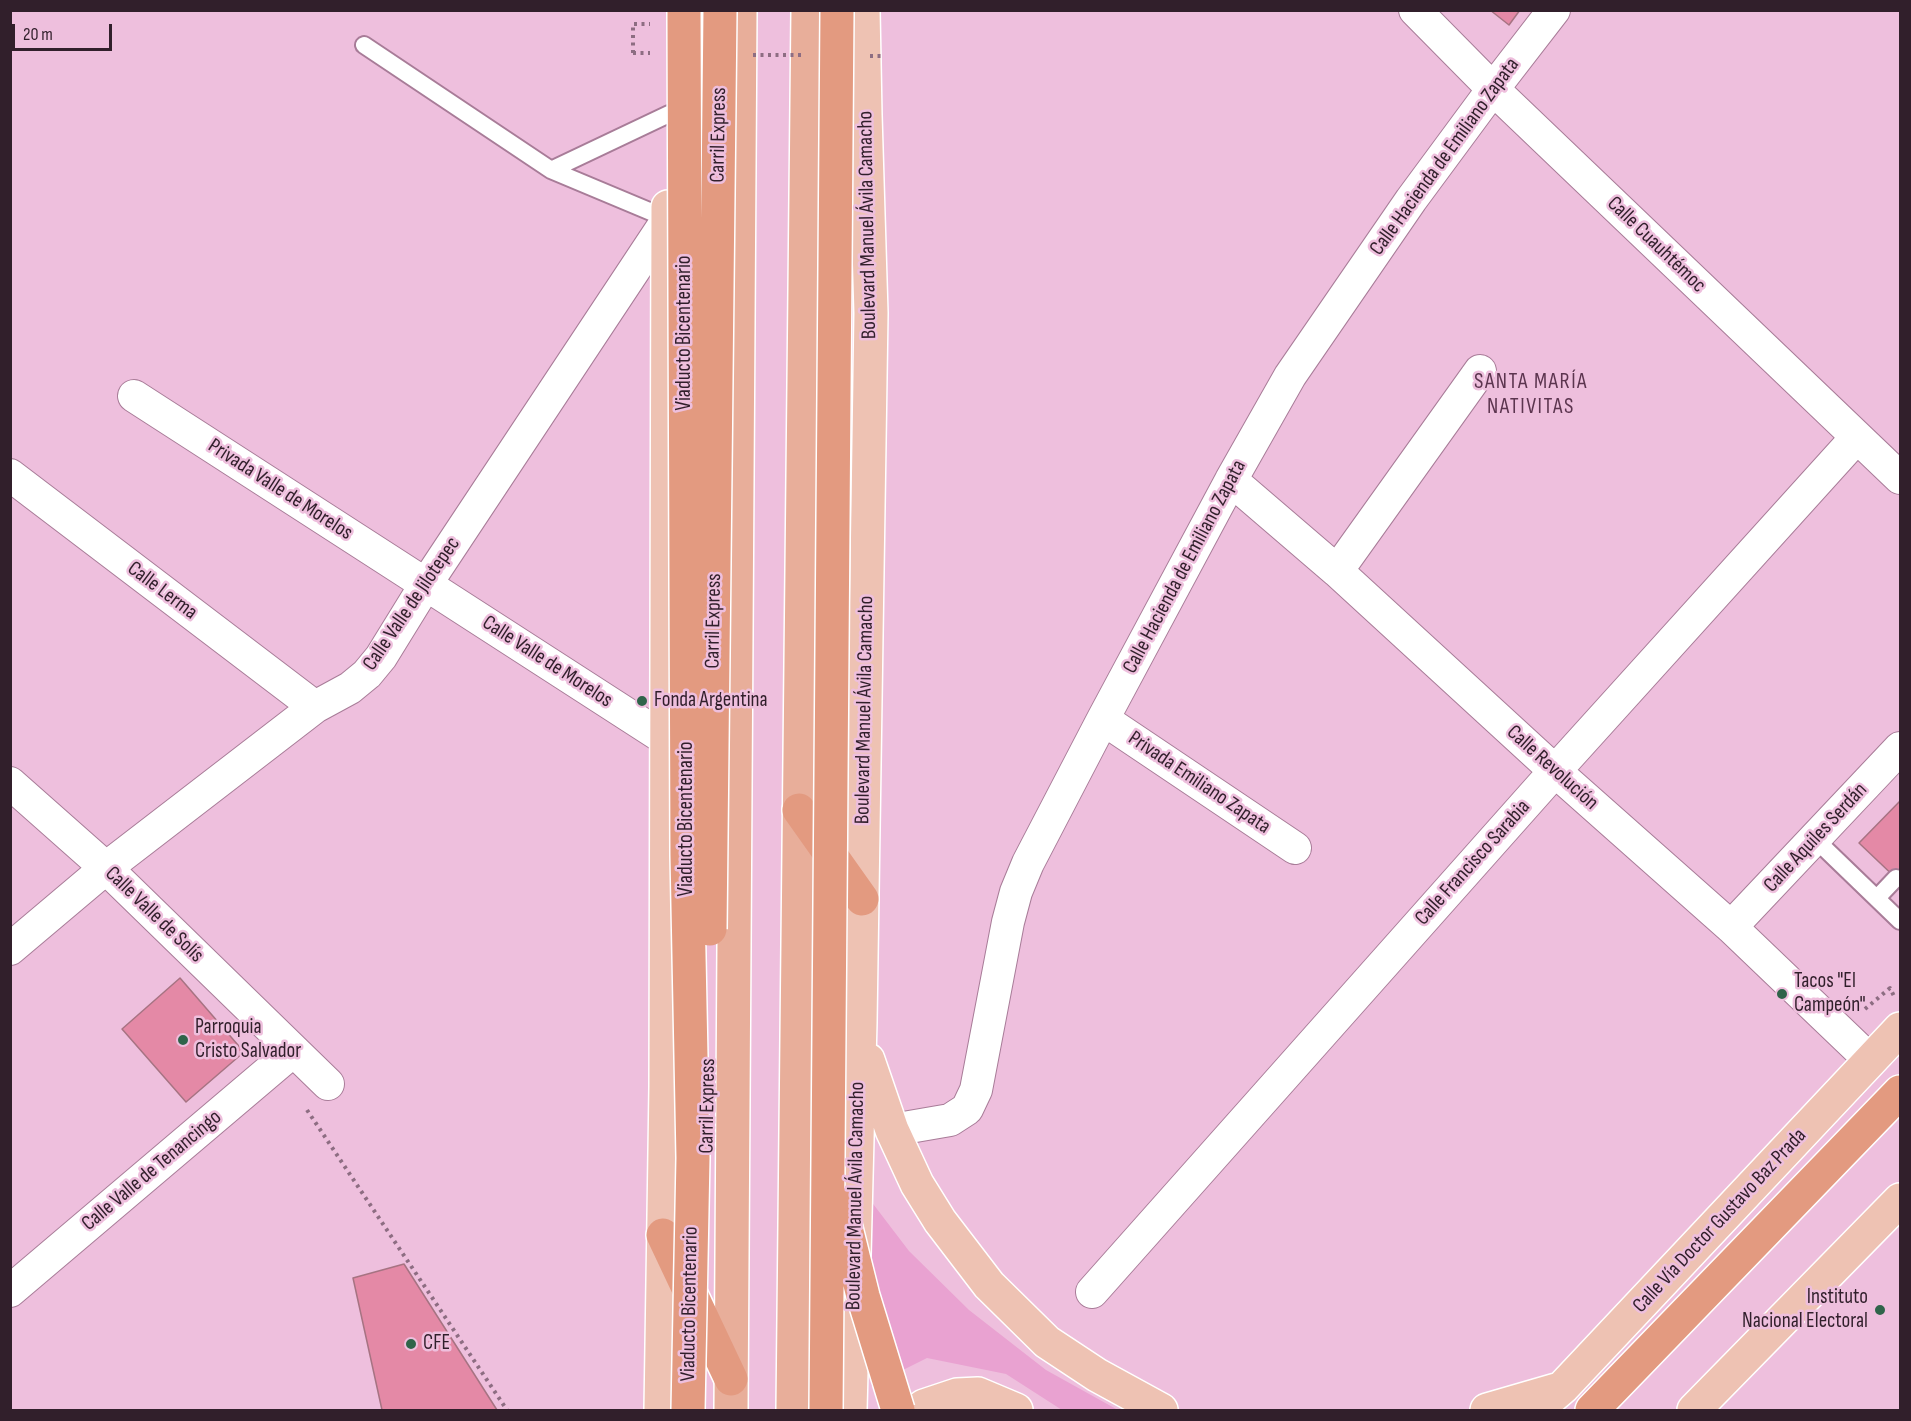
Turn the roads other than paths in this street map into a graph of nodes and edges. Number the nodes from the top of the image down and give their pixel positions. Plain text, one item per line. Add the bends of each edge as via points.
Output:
1 (669, 10) edge
2 (684, 10) edge
3 (720, 10) edge
4 (740, 10) edge
5 (808, 10) edge
6 (837, 10) edge
7 (863, 10) edge
8 (1415, 10) edge
9 (1554, 10) edge
10 (364, 45) dead end
11 (1493, 89) junction
12 (669, 114) junction
13 (550, 170) junction
14 (668, 219) junction
15 (1480, 371) dead end
16 (134, 396) dead end
17 (1857, 437) junction
18 (10, 475) edge
19 (1900, 477) edge
20 (1231, 480) junction
21 (1337, 572) junction
22 (426, 584) junction
23 (315, 707) junction
24 (1103, 719) junction
25 (667, 740) junction
26 (1896, 760) edge
27 (1555, 771) junction
28 (10, 783) edge
29 (800, 810) junction
30 (1815, 839) junction
31 (1295, 848) dead end
32 (106, 868) junction
33 (1896, 878) dead end
34 (1876, 898) junction
35 (862, 899) junction
36 (1900, 921) edge
37 (1731, 927) junction
38 (10, 949) edge
39 (860, 1022) junction
40 (1900, 1029) edge
41 (285, 1058) junction
42 (1870, 1060) junction
43 (328, 1084) dead end
44 (1900, 1092) edge
45 (892, 1130) junction
46 (828, 1154) junction
47 (1900, 1200) edge
48 (663, 1235) junction
49 (10, 1291) edge
50 (1092, 1292) dead end
51 (1563, 1387) junction
52 (731, 1395) edge
53 (661, 1410) edge
54 (688, 1410) edge
55 (705, 1410) edge
56 (793, 1410) edge
57 (826, 1410) edge
58 (850, 1410) edge
59 (898, 1410) edge
60 (919, 1410) edge
61 (1016, 1410) edge
62 (1161, 1410) edge
63 (1487, 1410) edge
64 (1536, 1410) edge
65 (1593, 1410) edge
66 (1694, 1410) edge

1 - 12 main road
2 - 54 highway, Viaducto Bicentenario, bridge via 687,855 693,1158
3 - 55 highway, Carril Express, bridge
4 - 52 highway
5 - 29 highway
6 - 46 highway, bridge
7 - 35 main road, Boulevard Manuel Ávila Camacho via 872,313
8 - 11 street, Calle Cuauhtémoc
9 - 11 street, Calle Hacienda de Emiliano Zapata
10 - 13 lane
11 - 17 street, Calle Cuauhtémoc
11 - 20 street, Calle Hacienda de Emiliano Zapata via 1290,376
12 - 13 lane
12 - 14 main road
13 - 14 lane
14 - 22 street, Calle Valle de Jilotepec
14 - 25 main road
15 - 21 street
16 - 22 street, Privada Valle de Morelos
17 - 19 street, Calle Cuauhtémoc
17 - 27 street, Calle Francisco Sarabia
18 - 23 street, Calle Lerma
20 - 21 street, Calle Revolución
20 - 24 street, Calle Hacienda de Emiliano Zapata
21 - 27 street, Calle Revolución
22 - 23 street, Calle Valle de Jilotepec via 367,674
22 - 25 street, Calle Valle de Morelos
23 - 32 street, Calle Valle de Jilotepec
24 - 31 street, Privada Emiliano Zapata
24 - 45 street, Calle Hacienda de Emiliano Zapata via 1016,892 976,1090 967,1109 950,1120
25 - 48 main road
26 - 30 street, Calle Aquiles Serdán
27 - 37 street, Calle Revolución
27 - 50 street, Calle Francisco Sarabia
28 - 32 street, Calle Valle de Solís
29 - 35 highway
29 - 56 highway
30 - 34 lane
30 - 37 street, Calle Aquiles Serdán
32 - 38 street, Calle Valle de Jilotepec
32 - 41 street, Calle Valle de Solís
33 - 34 lane
34 - 36 lane
35 - 39 main road, Boulevard Manuel Ávila Camacho
37 - 42 street, Calle Revolución
39 - 45 main road via 869,1064
39 - 58 main road, Boulevard Manuel Ávila Camacho
40 - 42 main road, Calle Vía Doctor Gustavo Baz Prada
41 - 43 street, Calle Valle de Solís
41 - 49 street, Calle Valle de Tenancingo
42 - 51 main road, Calle Vía Doctor Gustavo Baz Prada
44 - 65 highway
45 - 62 main road via 917,1184 940,1221 989,1284 1047,1342
46 - 57 highway, bridge
46 - 59 highway, bridge via 863,1296
47 - 66 main road
48 - 52 highway
48 - 53 main road
51 - 63 main road
51 - 64 main road, Calle Vía Doctor Gustavo Baz Prada
60 - 61 main road via 957,1395 978,1394

